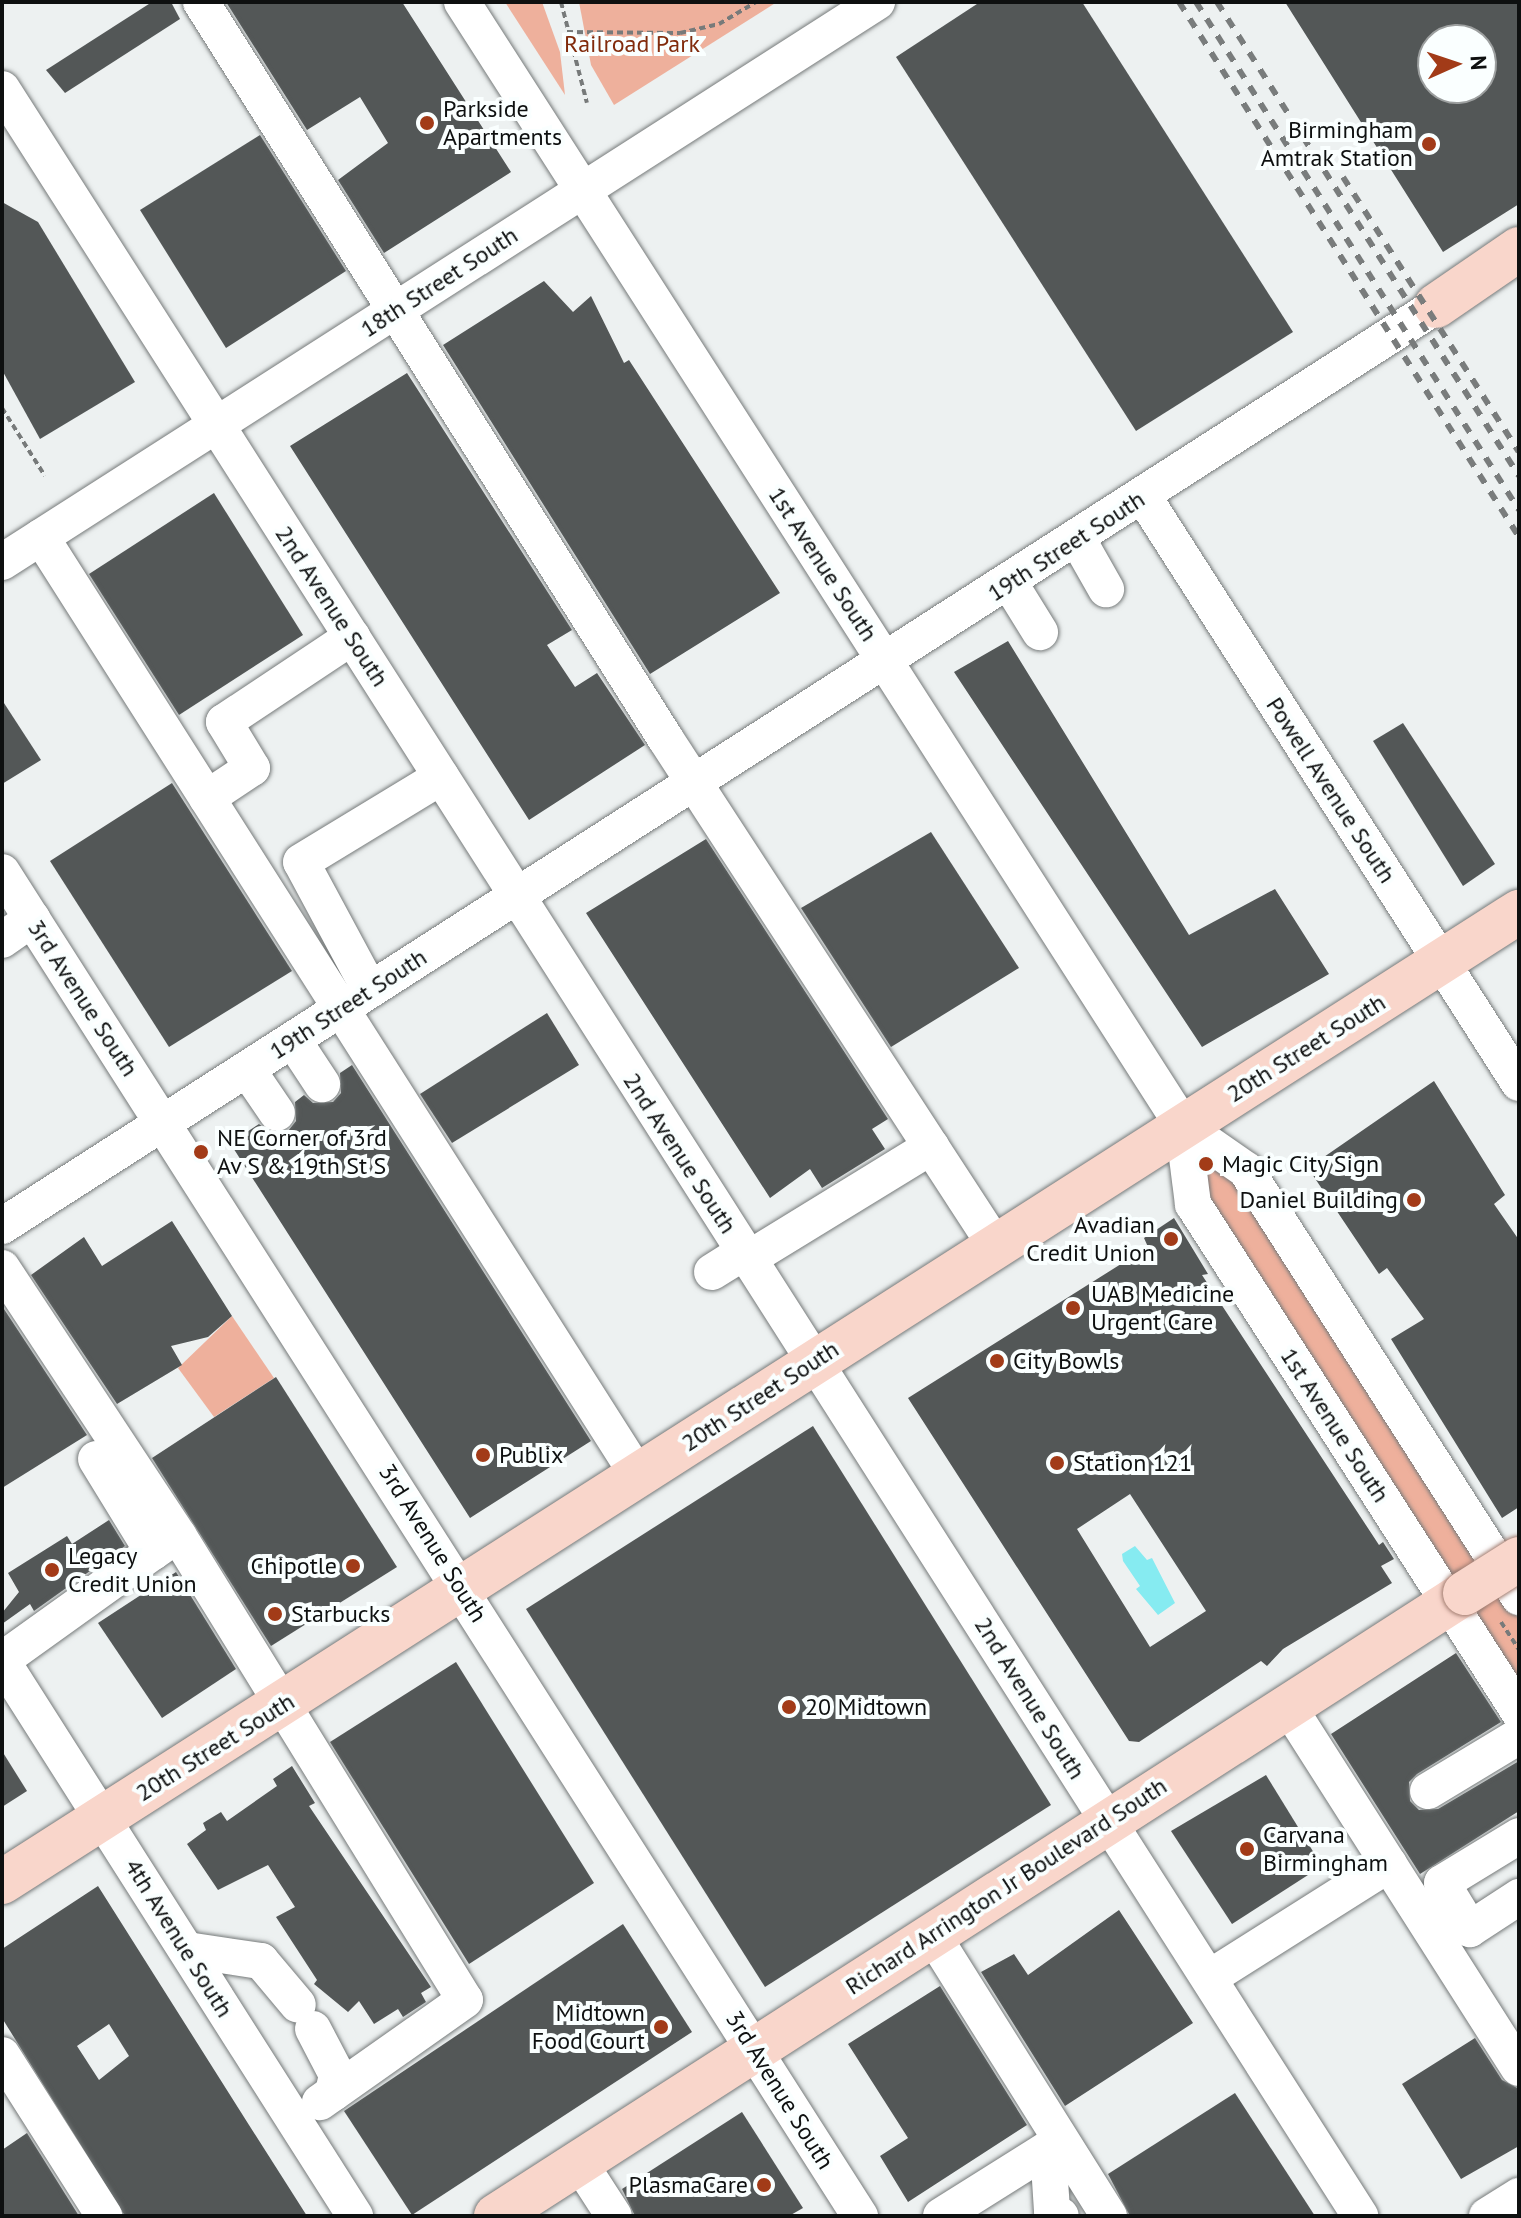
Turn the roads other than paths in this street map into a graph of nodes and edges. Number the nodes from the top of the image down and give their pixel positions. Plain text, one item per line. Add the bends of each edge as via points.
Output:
1 (201, 2) edge
2 (462, 2) edge
3 (877, 2) edge
4 (2, 89) edge
5 (583, 190) junction
6 (1519, 249) edge
7 (1436, 306) joint
8 (394, 311) junction
9 (216, 425) junction
10 (1143, 496) junction
11 (41, 537) junction
12 (1077, 538) junction
13 (2, 562) edge
14 (1009, 582) junction
15 (1106, 589) dead end
16 (1040, 632) dead end
17 (352, 637) junction
18 (886, 661) junction
19 (441, 777) junction
20 (695, 783) junction
21 (207, 798) junction
22 (2, 872) edge
23 (516, 897) junction
24 (1519, 912) edge
25 (32, 919) junction
26 (2, 940) edge
27 (1442, 962) junction
28 (370, 990) junction
29 (340, 1009) junction
30 (293, 1040) junction
31 (247, 1069) junction
32 (1519, 1083) edge
33 (322, 1084) dead end
34 (277, 1113) dead end
35 (163, 1123) junction
36 (1183, 1126) junction
37 (931, 1147) junction
38 (2, 1226) edge
39 (995, 1245) junction
40 (746, 1256) junction
41 (2, 1268) edge
42 (712, 1272) dead end
43 (815, 1361) junction
44 (96, 1459) dead end
45 (637, 1474) junction
46 (166, 1543) junction
47 (1519, 1559) edge
48 (461, 1589) junction
49 (1519, 1597) edge
50 (1457, 1598) junction
51 (2, 1660) edge
52 (281, 1706) junction
53 (1288, 1706) junction
54 (1519, 1712) edge
55 (1519, 1736) edge
56 (1428, 1791) dead end
57 (103, 1817) junction
58 (1107, 1821) junction
59 (1519, 1836) edge
60 (1389, 1864) junction
61 (2, 1882) edge
62 (1519, 1897) edge
63 (932, 1934) junction
64 (187, 1950) junction
65 (1209, 1978) junction
66 (754, 2049) junction
67 (2, 2055) edge
68 (1519, 2068) edge
69 (333, 2093) junction
70 (14, 2100) edge
71 (294, 2120) junction
72 (579, 2162) junction
73 (1519, 2196) edge
74 (1057, 2214) edge
75 (859, 2215) edge
76 (104, 2216) edge
77 (355, 2216) edge
78 (496, 2216) edge
79 (614, 2216) edge
80 (941, 2216) edge
81 (1109, 2216) edge
82 (1360, 2216) edge
83 (1487, 2216) edge

1 - 8 street
2 - 5 street, 1st Avenue South
3 - 5 street, 18th Street South
4 - 9 street, 2nd Avenue South
5 - 8 street, 18th Street South
5 - 18 street, 1st Avenue South
6 - 7 main road
7 - 10 street, 19th Street South
8 - 9 street, 18th Street South
8 - 20 street
9 - 11 street, 18th Street South
9 - 17 street, 2nd Avenue South
10 - 12 street, 19th Street South
10 - 27 street, Powell Avenue South
11 - 13 street, 18th Street South
11 - 21 street
12 - 14 street, 19th Street South
12 - 15 street
14 - 16 street
14 - 18 street, 19th Street South
17 - 19 street, 2nd Avenue South
17 - 21 street via 224,722 252,768
18 - 20 street, 19th Street South
18 - 36 street, 1st Avenue South
19 - 23 street, 2nd Avenue South
19 - 28 street via 301,862
20 - 23 street, 19th Street South
20 - 37 street
21 - 29 street
22 - 25 street, 3rd Avenue South
23 - 28 street, 19th Street South
23 - 40 street, 2nd Avenue South via 667,1163
24 - 27 main road, 20th Street South
25 - 26 street
25 - 35 street, 3rd Avenue South
27 - 32 street, Powell Avenue South
27 - 36 main road, 20th Street South
28 - 29 street, 19th Street South
29 - 30 street, 19th Street South
29 - 45 street
30 - 31 street, 19th Street South
30 - 33 street
31 - 34 street
31 - 35 street, 19th Street South
35 - 38 street, 19th Street South
35 - 48 street, 3rd Avenue South
36 - 39 main road, 20th Street South
36 - 49 street, 1st Avenue South via 1246,1170
36 - 50 street, 1st Avenue South via 1193,1204
37 - 39 street
37 - 40 street
39 - 43 main road, 20th Street South
40 - 42 street
40 - 43 street, 2nd Avenue South
41 - 46 street
43 - 45 main road, 20th Street South
43 - 58 street, 2nd Avenue South
44 - 46 street
45 - 48 main road, 20th Street South
46 - 51 street
46 - 52 street
47 - 50 main road, Richard Arrington Jr Boulevard South, bridge
48 - 52 main road, 20th Street South
48 - 66 street, 3rd Avenue South
50 - 53 main road, Richard Arrington Jr Boulevard South
50 - 54 street, 1st Avenue South
51 - 57 street, 4th Avenue South
52 - 57 main road, 20th Street South
52 - 69 street via 465,2000
53 - 58 main road, Richard Arrington Jr Boulevard South
53 - 60 street
55 - 56 street
57 - 61 main road, 20th Street South
57 - 64 street, 4th Avenue South
58 - 63 main road, Richard Arrington Jr Boulevard South
58 - 65 street, 2nd Avenue South
59 - 62 street via 1442,1883 1470,1929
60 - 65 street
60 - 68 street
63 - 66 main road, Richard Arrington Jr Boulevard South
63 - 81 street
64 - 69 street via 261,1961 306,2017 337,2075
64 - 71 street, 4th Avenue South
65 - 82 street, 2nd Avenue South
66 - 72 main road, Richard Arrington Jr Boulevard South
66 - 75 street, 3rd Avenue South
67 - 70 street
69 - 71 street
70 - 76 street
71 - 77 street, 4th Avenue South
72 - 78 main road, Richard Arrington Jr Boulevard South
72 - 79 street
73 - 83 street
74 - 80 street via 1048,2149

